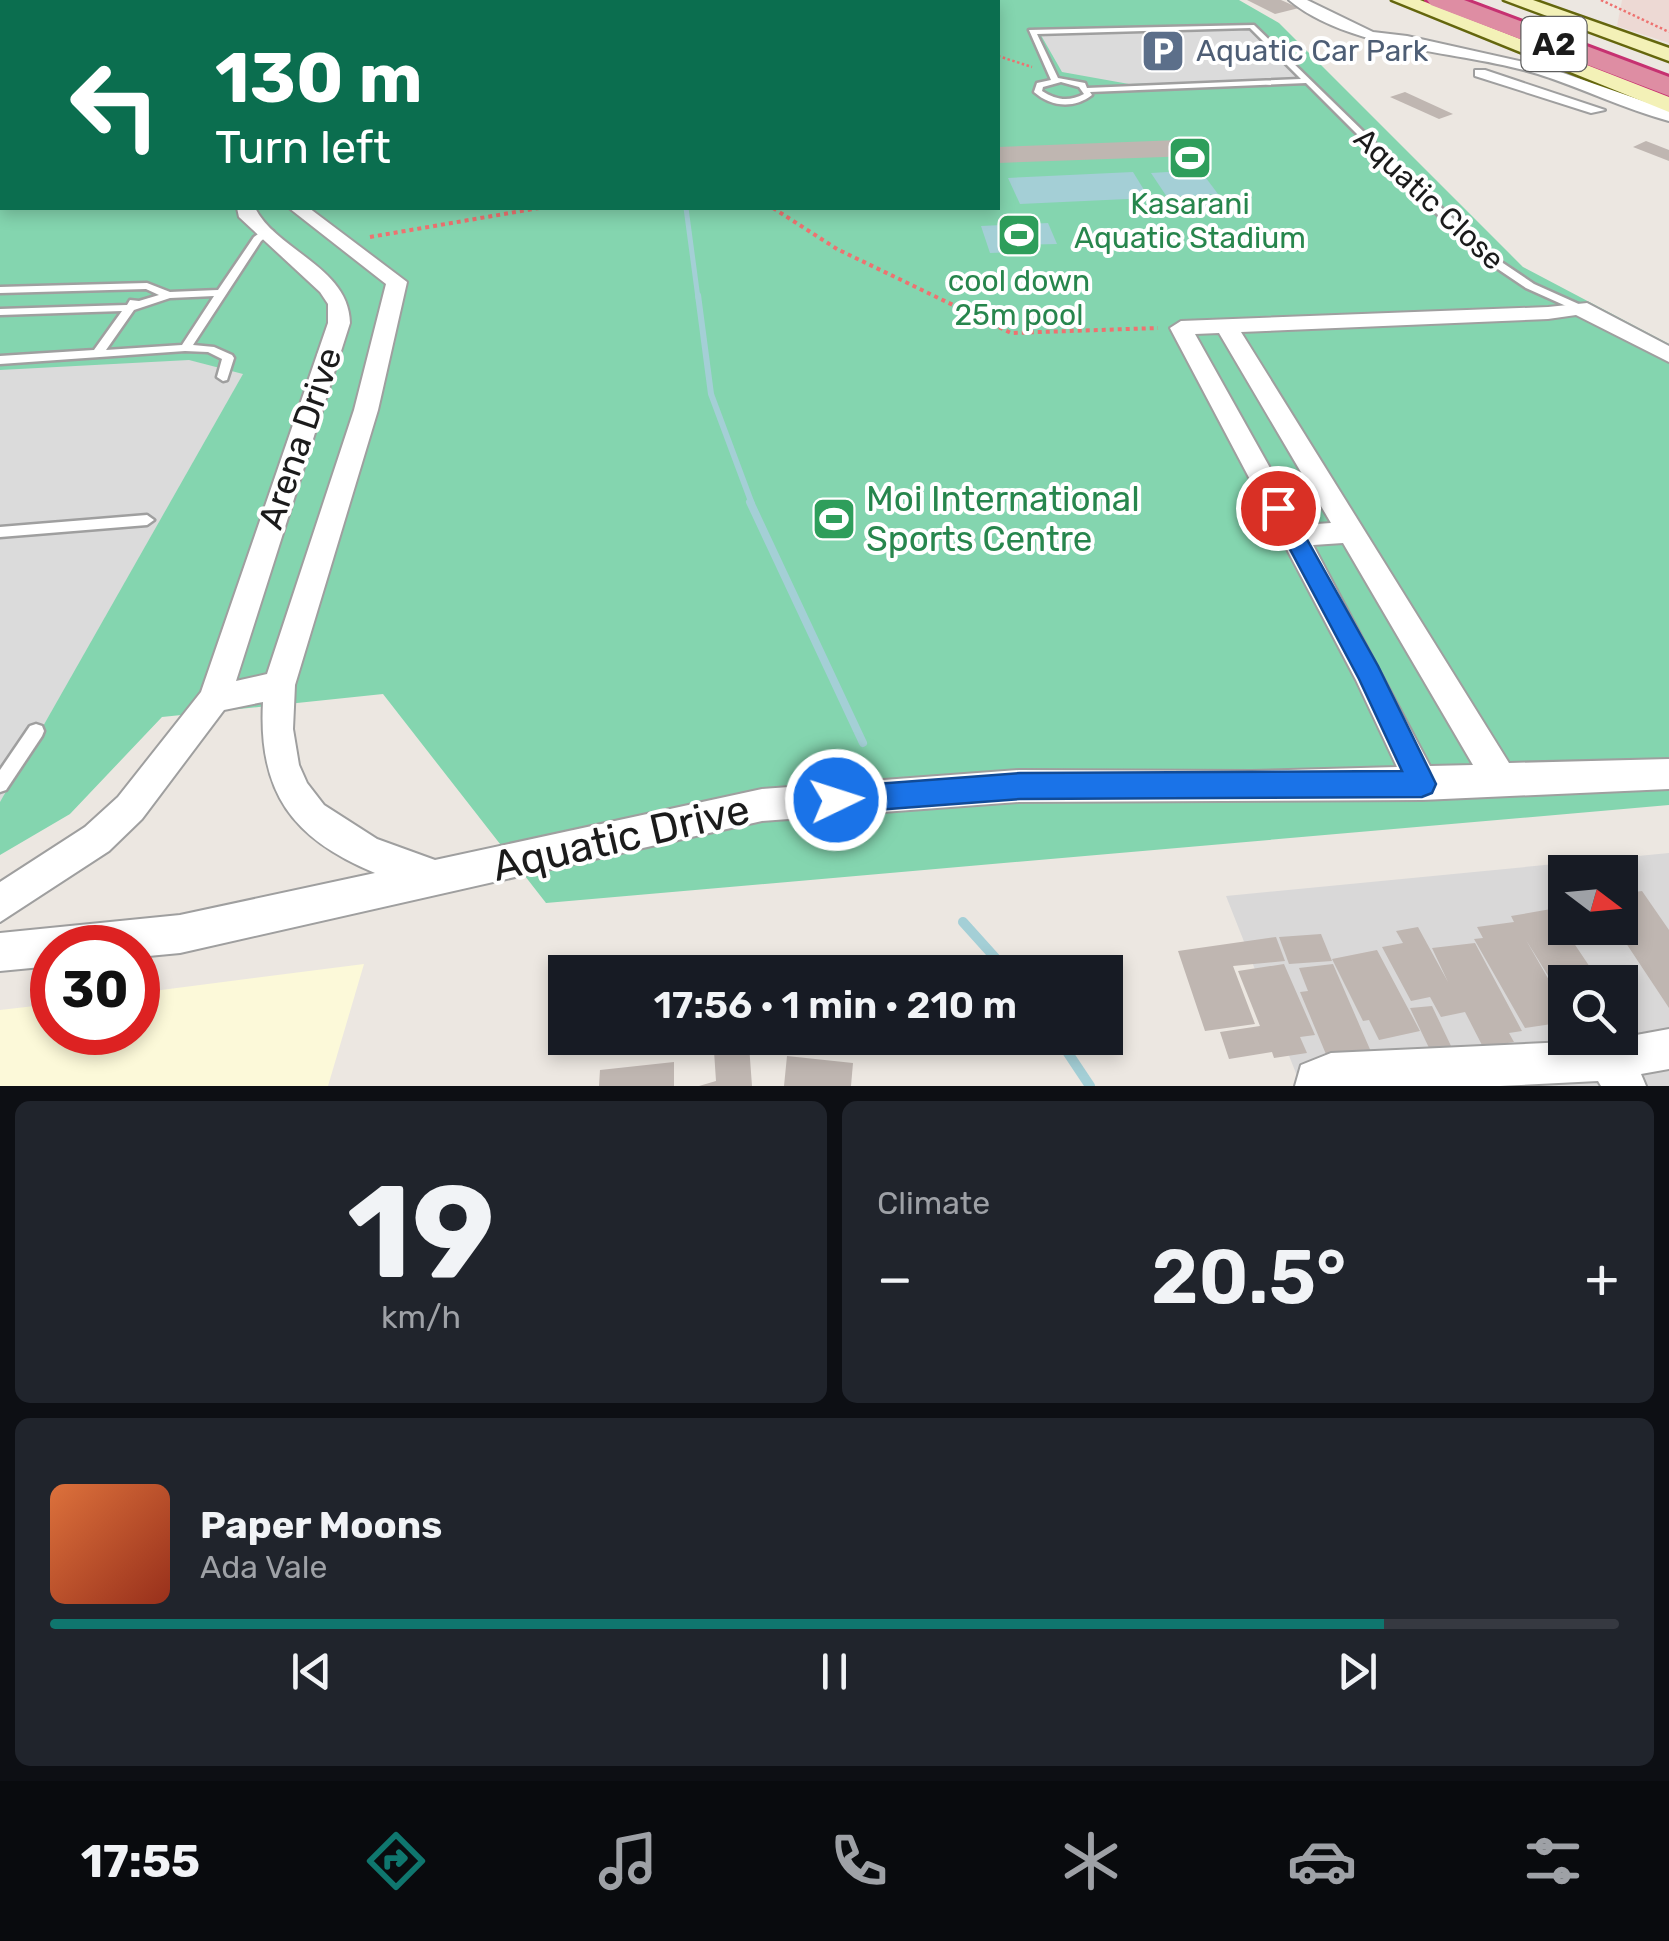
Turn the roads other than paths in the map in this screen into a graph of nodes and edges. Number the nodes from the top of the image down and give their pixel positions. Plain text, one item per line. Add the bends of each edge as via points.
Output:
1 (1296, 0) edge
2 (1402, 0) edge
3 (1440, 0) edge
4 (1479, 0) edge
5 (1514, 0) edge
6 (1370, 36) junction
7 (1669, 55) edge
8 (1669, 68) edge
9 (1056, 81) junction
10 (1307, 81) junction
11 (1669, 87) edge
12 (1088, 90) junction
13 (1669, 106) edge
14 (1669, 116) edge
15 (1669, 133) edge
16 (246, 210) edge
17 (307, 210) edge
18 (268, 231) junction
19 (146, 286) junction
20 (0, 290) edge
21 (220, 293) junction
22 (169, 295) junction
23 (129, 308) junction
24 (1578, 308) junction
25 (0, 312) edge
26 (1226, 326) junction
27 (185, 348) junction
28 (98, 354) junction
29 (1669, 354) edge
30 (0, 360) edge
31 (223, 377) dead end
32 (1282, 420) junction
33 (1232, 422) junction
34 (147, 520) dead end
35 (0, 532) edge
36 (1350, 532) junction
37 (1294, 536) junction
38 (279, 685) junction
39 (214, 699) junction
40 (36, 732) dead end
41 (1669, 774) edge
42 (1500, 780) junction
43 (0, 784) edge
44 (1422, 784) junction
45 (438, 879) junction
46 (0, 904) edge
47 (0, 952) edge
48 (1669, 1049) edge
49 (1617, 1073) edge
50 (1316, 1086) edge

1 - 6 street
2 - 13 main road
3 - 11 highway, A2
4 - 8 highway, A2
5 - 7 main road
6 - 14 street via 1541,70
6 - 15 street
9 - 10 lane, Aquatic Close via 1032,32 1252,26
9 - 12 lane, Aquatic Close
9 - 12 lane, Aquatic Close via 1040,85 1041,96 1072,102 1085,99
10 - 12 lane, Aquatic Close
10 - 24 lane, Aquatic Close via 1484,255
16 - 18 street, Arena Drive
17 - 18 street
17 - 38 street, Arena Drive via 396,282 396,295
18 - 21 lane
18 - 39 street, Arena Drive via 328,288 339,323
19 - 20 lane
19 - 22 lane
19 - 23 lane
21 - 22 lane
21 - 27 lane
22 - 23 lane
23 - 25 lane
23 - 28 lane
24 - 26 street
24 - 29 street, Aquatic Close
26 - 32 street
26 - 33 street via 1181,328
27 - 28 lane
27 - 31 lane via 228,358
28 - 30 lane
32 - 33 street
32 - 36 street
33 - 37 street
34 - 35 lane
36 - 37 street
36 - 42 street
37 - 44 street
38 - 39 street
38 - 45 street, Arena Drive via 274,727 290,790 310,819 361,853
39 - 46 street, Arena Drive via 130,808 97,839
40 - 43 lane
41 - 42 street, Aquatic Drive
42 - 44 street, Aquatic Drive
44 - 45 street, Aquatic Drive via 1020,786 762,805
45 - 47 street, Aquatic Drive via 180,934
48 - 49 street
49 - 50 street via 1331,1074

